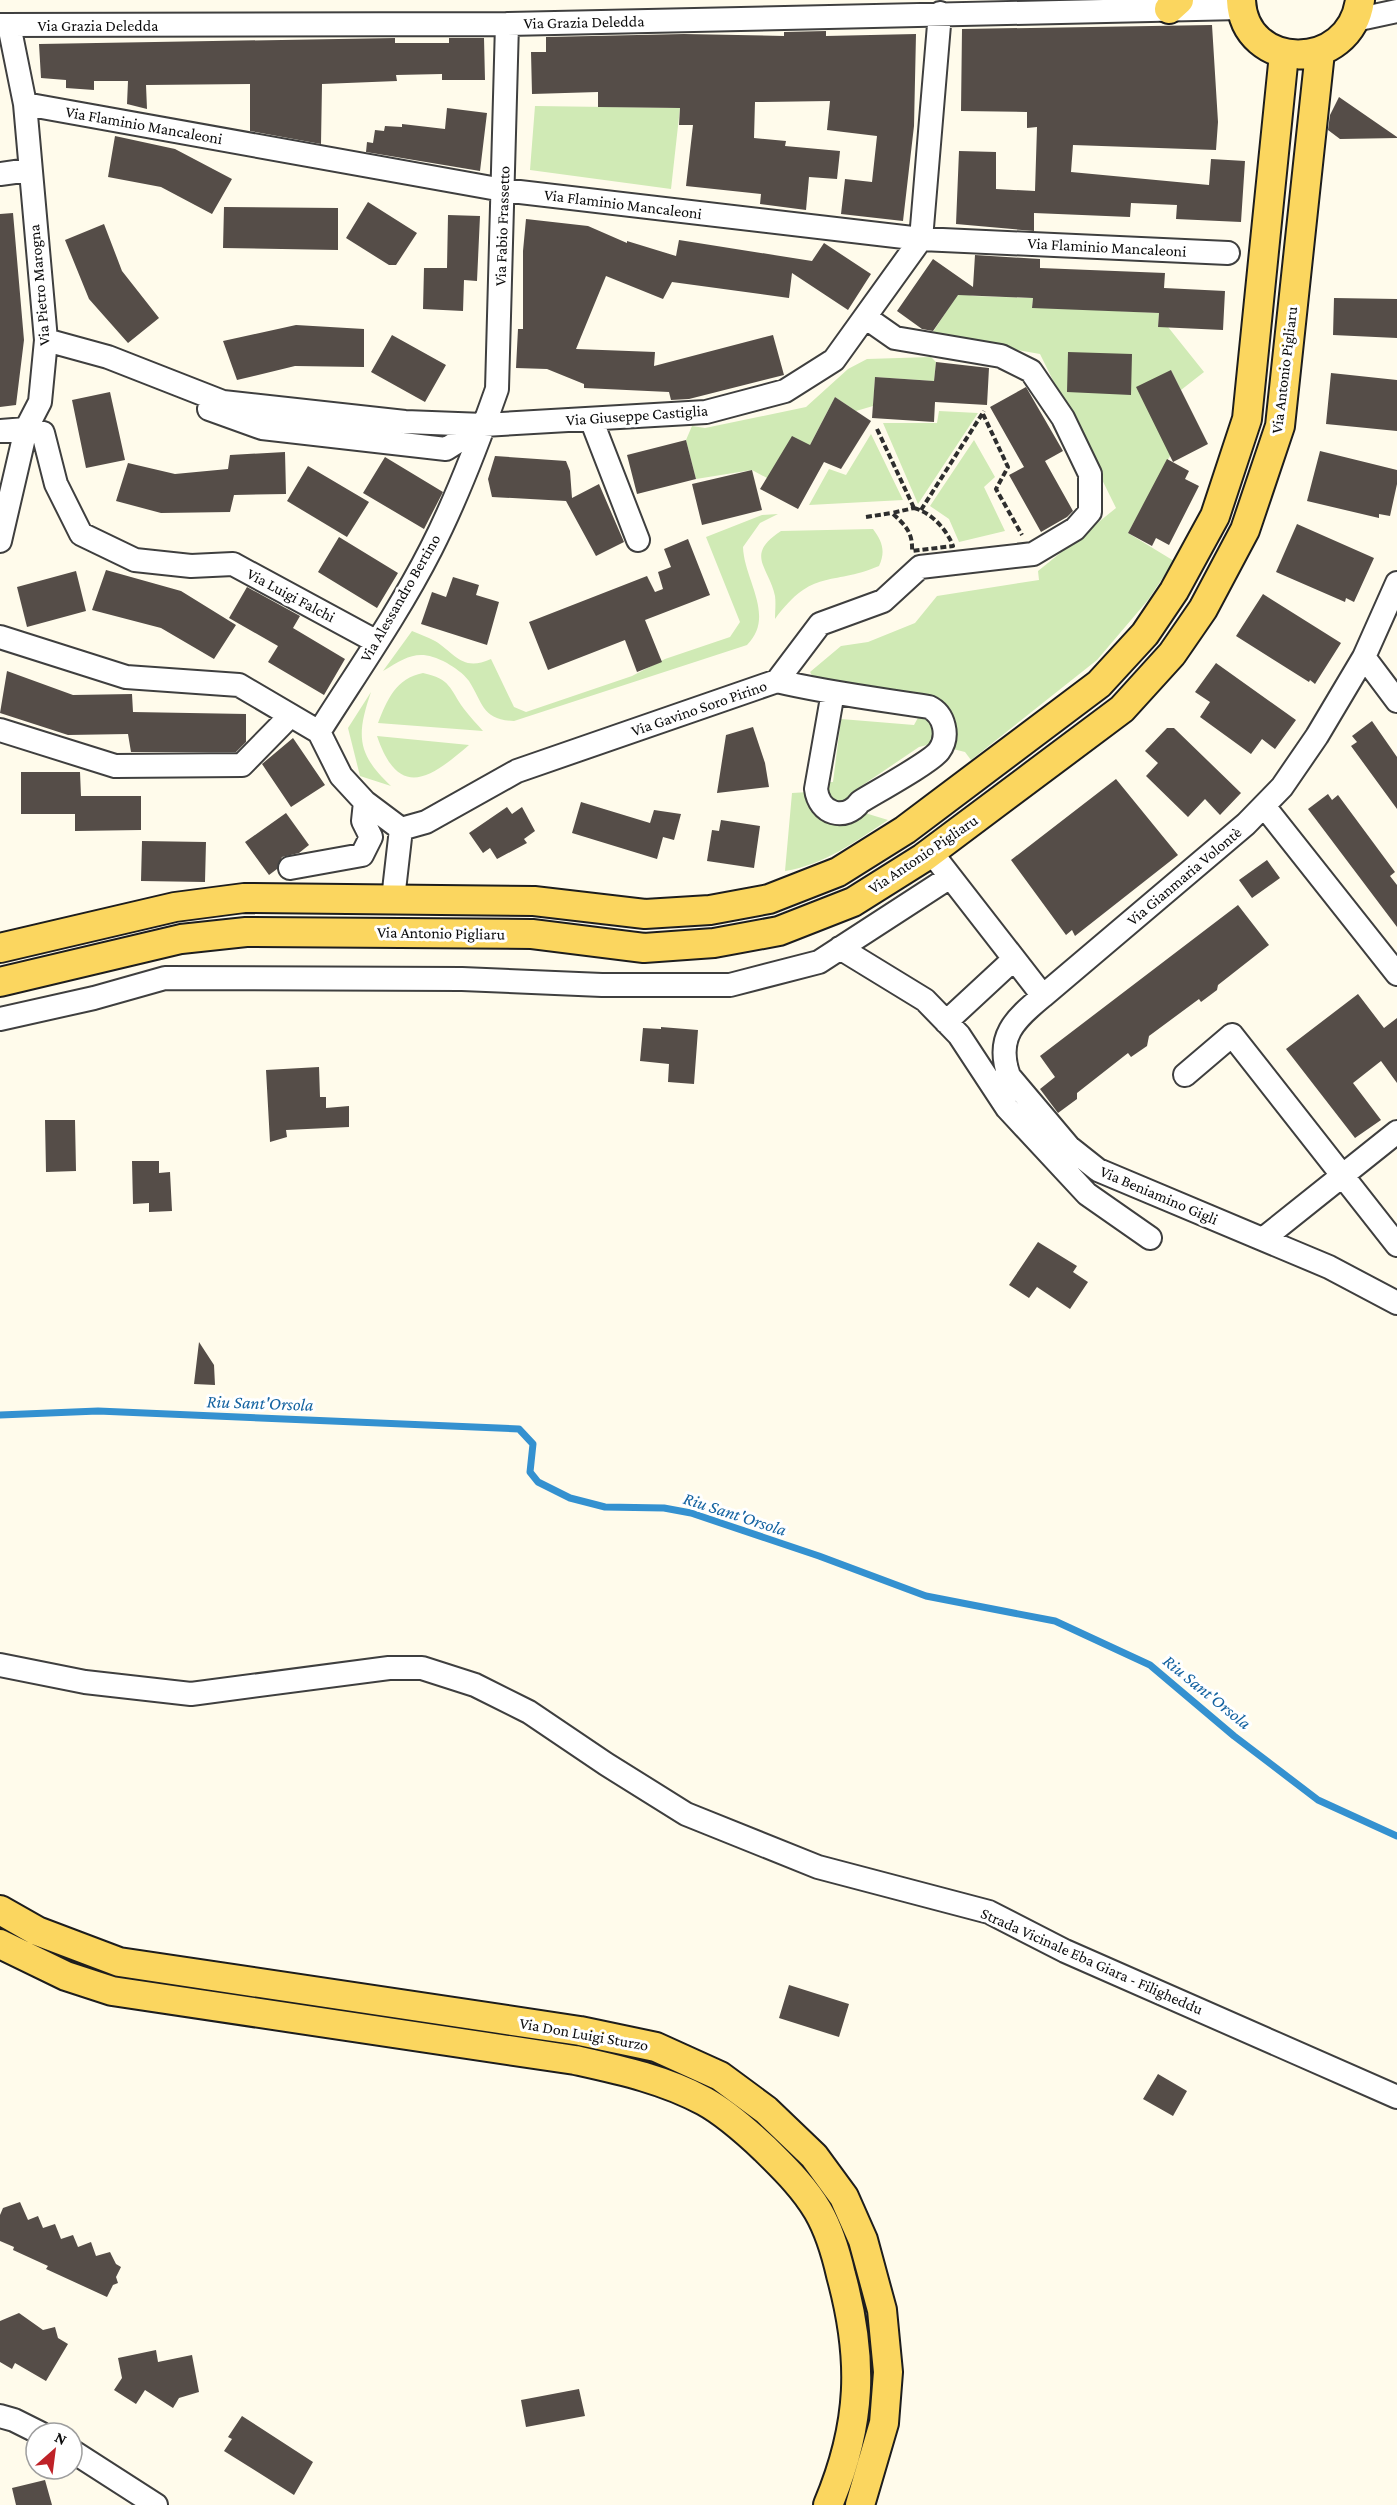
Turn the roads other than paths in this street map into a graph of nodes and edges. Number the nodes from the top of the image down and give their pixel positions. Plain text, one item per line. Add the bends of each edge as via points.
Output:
1 (1179, 3) edge
2 (1241, 4) edge
3 (749, 9) edge
4 (1357, 10) edge
5 (1397, 11) edge
6 (940, 13) junction
7 (507, 24) junction
8 (5, 25) edge
9 (1320, 52) junction
10 (1284, 54) junction
11 (25, 104) junction
12 (29, 170) junction
13 (0, 174) edge
14 (503, 190) junction
15 (921, 239) junction
16 (1228, 253) dead end
17 (865, 317) junction
18 (46, 340) junction
19 (591, 419) junction
20 (484, 425) junction
21 (26, 429) junction
22 (0, 431) edge
23 (638, 540) dead end
24 (0, 541) edge
25 (1397, 583) edge
26 (0, 637) edge
27 (377, 642) junction
28 (1364, 657) junction
29 (777, 681) junction
30 (833, 692) junction
31 (1397, 701) edge
32 (290, 716) junction
33 (0, 730) edge
34 (319, 732) junction
35 (365, 802) junction
36 (1264, 806) junction
37 (401, 829) junction
38 (931, 852) junction
39 (290, 868) dead end
40 (950, 877) junction
41 (393, 899) junction
42 (0, 948) edge
43 (840, 948) junction
44 (1014, 958) junction
45 (1397, 974) edge
46 (0, 982) edge
47 (1043, 996) junction
48 (0, 1019) edge
49 (946, 1022) junction
50 (1185, 1075) dead end
51 (1397, 1132) edge
52 (1342, 1175) junction
53 (1150, 1238) dead end
54 (1263, 1239) junction
55 (1397, 1245) edge
56 (1397, 1303) edge
57 (0, 1665) edge
58 (0, 1910) edge
59 (0, 1944) edge
60 (1397, 2097) edge
61 (0, 2416) edge
62 (24, 2425) edge
63 (84, 2459) edge
64 (156, 2505) edge
65 (828, 2505) edge
66 (860, 2505) edge

1 - 2 street, Via Grazia Deledda
1 - 6 street, Via Grazia Deledda
2 - 10 main road via 1256,37
3 - 6 street, Via Grazia Deledda
3 - 7 street, Via Grazia Deledda
4 - 5 street
4 - 9 main road via 1335,44
6 - 15 street
7 - 8 street, Via Grazia Deledda
7 - 14 street, Via Fabio Frassetto
8 - 11 street, Via Pietro Marogna
9 - 10 main road
9 - 38 main road, Via Antonio Pigliaru via 1280,426 1245,530 1203,609 1172,654 1122,709
10 - 41 main road, Via Antonio Pigliaru via 1247,419 1215,516 1174,591 1145,634 1099,684 904,830 838,872 769,899 710,910 645,914 534,901
11 - 12 street, Via Pietro Marogna
11 - 14 street, Via Flaminio Mancaleoni
12 - 13 street
12 - 18 street, Via Pietro Marogna
14 - 15 street, Via Flaminio Mancaleoni
14 - 20 street, Via Fabio Frassetto via 497,389
15 - 16 street, Via Flaminio Mancaleoni
15 - 17 street, Via Giuseppe Castiglia
17 - 19 street, Via Giuseppe Castiglia via 834,360 786,391 706,412
17 - 29 street, Via Gavino Soro Pirino via 895,338 1001,356 1031,371 1063,418 1090,474 1090,512 1075,529 1033,554 920,567 882,601 820,624
18 - 20 street, Via Giuseppe Castiglia via 108,357 223,402 405,422
18 - 21 street, Via Pietro Marogna via 40,402
19 - 20 street, Via Giuseppe Castiglia
19 - 23 street
20 - 27 street, Via Alessandro Bertino via 431,549
21 - 22 street
21 - 24 street, Via Pietro Marogna
21 - 27 street, Via Luigi Falchi via 43,433 56,484 81,534 135,560 191,566 233,564
25 - 28 street, Via Gianmaria Volontè
26 - 32 street via 126,677 239,685
27 - 34 street, Via Alessandro Bertino
28 - 31 street
28 - 36 street, Via Gianmaria Volontè via 1317,736
29 - 30 street
29 - 37 street, Via Gavino Soro Pirino via 517,771 426,822
30 - 30 street via 929,706 938,711 945,736 938,752 845,814 835,814 817,800
32 - 33 street via 242,765 116,766
32 - 34 street
34 - 35 street via 341,776
35 - 37 street
35 - 39 street via 363,820 371,837 362,855
36 - 45 street
36 - 47 street, Via Gianmaria Volontè
37 - 41 street
38 - 40 street
38 - 46 main road, Via Antonio Pigliaru via 853,902 778,931 714,943 644,948 532,934 246,932 181,939
40 - 43 street, Via Antonio Pigliaru
40 - 44 street
41 - 42 main road, Via Antonio Pigliaru via 244,898 175,907
43 - 48 street, Via Antonio Pigliaru via 819,962 730,985 165,978
43 - 49 street via 925,1000
44 - 47 street
44 - 49 street
47 - 54 street, Via Beniamino Gigli via 1018,1016 1002,1053 1009,1076 1069,1147 1098,1170
49 - 53 street via 959,1035 1007,1108 1087,1194
50 - 52 street via 1232,1035
51 - 52 street
52 - 54 street
52 - 55 street
54 - 56 street, Via Beniamino Gigli via 1329,1267
57 - 60 street, Strada Vicinale Eba Giara - Filigheddu via 85,1682 191,1694 389,1668 422,1668 475,1685 529,1712 686,1814 818,1867 989,1912 1065,1951
58 - 66 main road, Via Don Luigi Sturzo via 37,1931 119,1962 580,2031 656,2047 720,2076 766,2110 814,2156 844,2196 863,2240 882,2310 888,2372 885,2423
59 - 65 main road, Via Don Luigi Sturzo via 66,1976 112,1991 575,2060 647,2076 706,2102 747,2132 791,2175 818,2211 835,2250 852,2315 858,2372 855,2419
61 - 62 street
63 - 64 street

